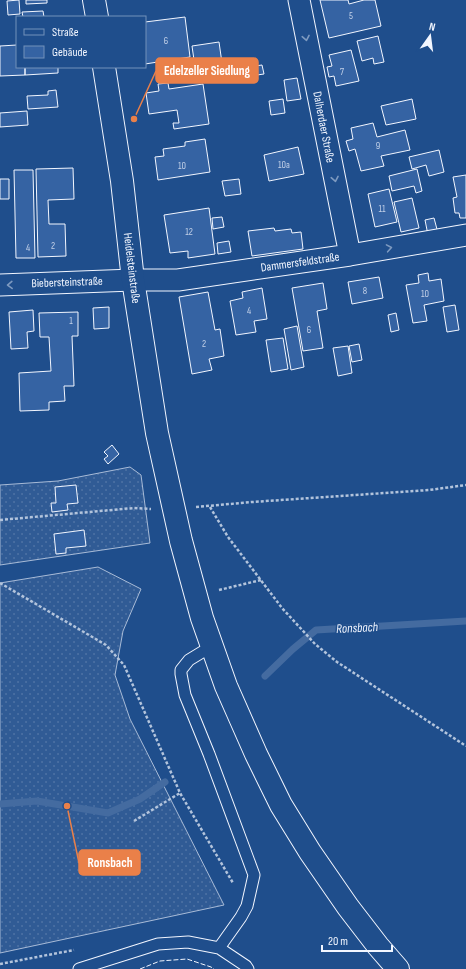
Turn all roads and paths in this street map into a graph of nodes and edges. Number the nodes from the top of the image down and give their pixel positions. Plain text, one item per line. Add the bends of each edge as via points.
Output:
1 (94, 0) edge
2 (299, 0) edge
3 (97, 16) edge
4 (104, 68) edge
5 (466, 235) edge
6 (350, 255) junction
7 (133, 280) junction
8 (0, 285) edge
9 (466, 485) edge
10 (174, 510) junction
11 (0, 520) edge
12 (261, 580) junction
13 (0, 582) edge
14 (219, 590) dead end
15 (212, 646) junction
16 (466, 746) edge
17 (180, 793) junction
18 (134, 821) dead end
19 (247, 906) junction
20 (219, 948) junction
21 (79, 969) edge
22 (248, 969) edge
23 (398, 969) edge

1 - 3 main road
2 -> 6 street, Dalherdaer Straße
4 - 7 main road, Heidelsteinstraße via 122,181
6 -> 5 street, Dammersfeldstraße
6 - 7 street, Dammersfeldstraße via 178,280
7 -> 8 street, Biebersteinstraße
7 - 10 main road, Heidelsteinstraße via 157,433
9 - 12 path via 210,506 228,537
10 - 11 path via 134,508
10 - 15 main road, Heidelsteinstraße via 195,595
12 - 14 path
12 - 16 path via 303,631 336,662
13 - 17 path via 106,645 124,665
15 - 19 lane via 189,660 181,674 185,695 254,875
15 - 23 main road, Heidelsteinstraße via 226,686 281,805 348,907
17 - 18 path
17 - 19 path
19 - 20 lane
20 - 21 lane via 188,942 158,944
20 - 22 lane

